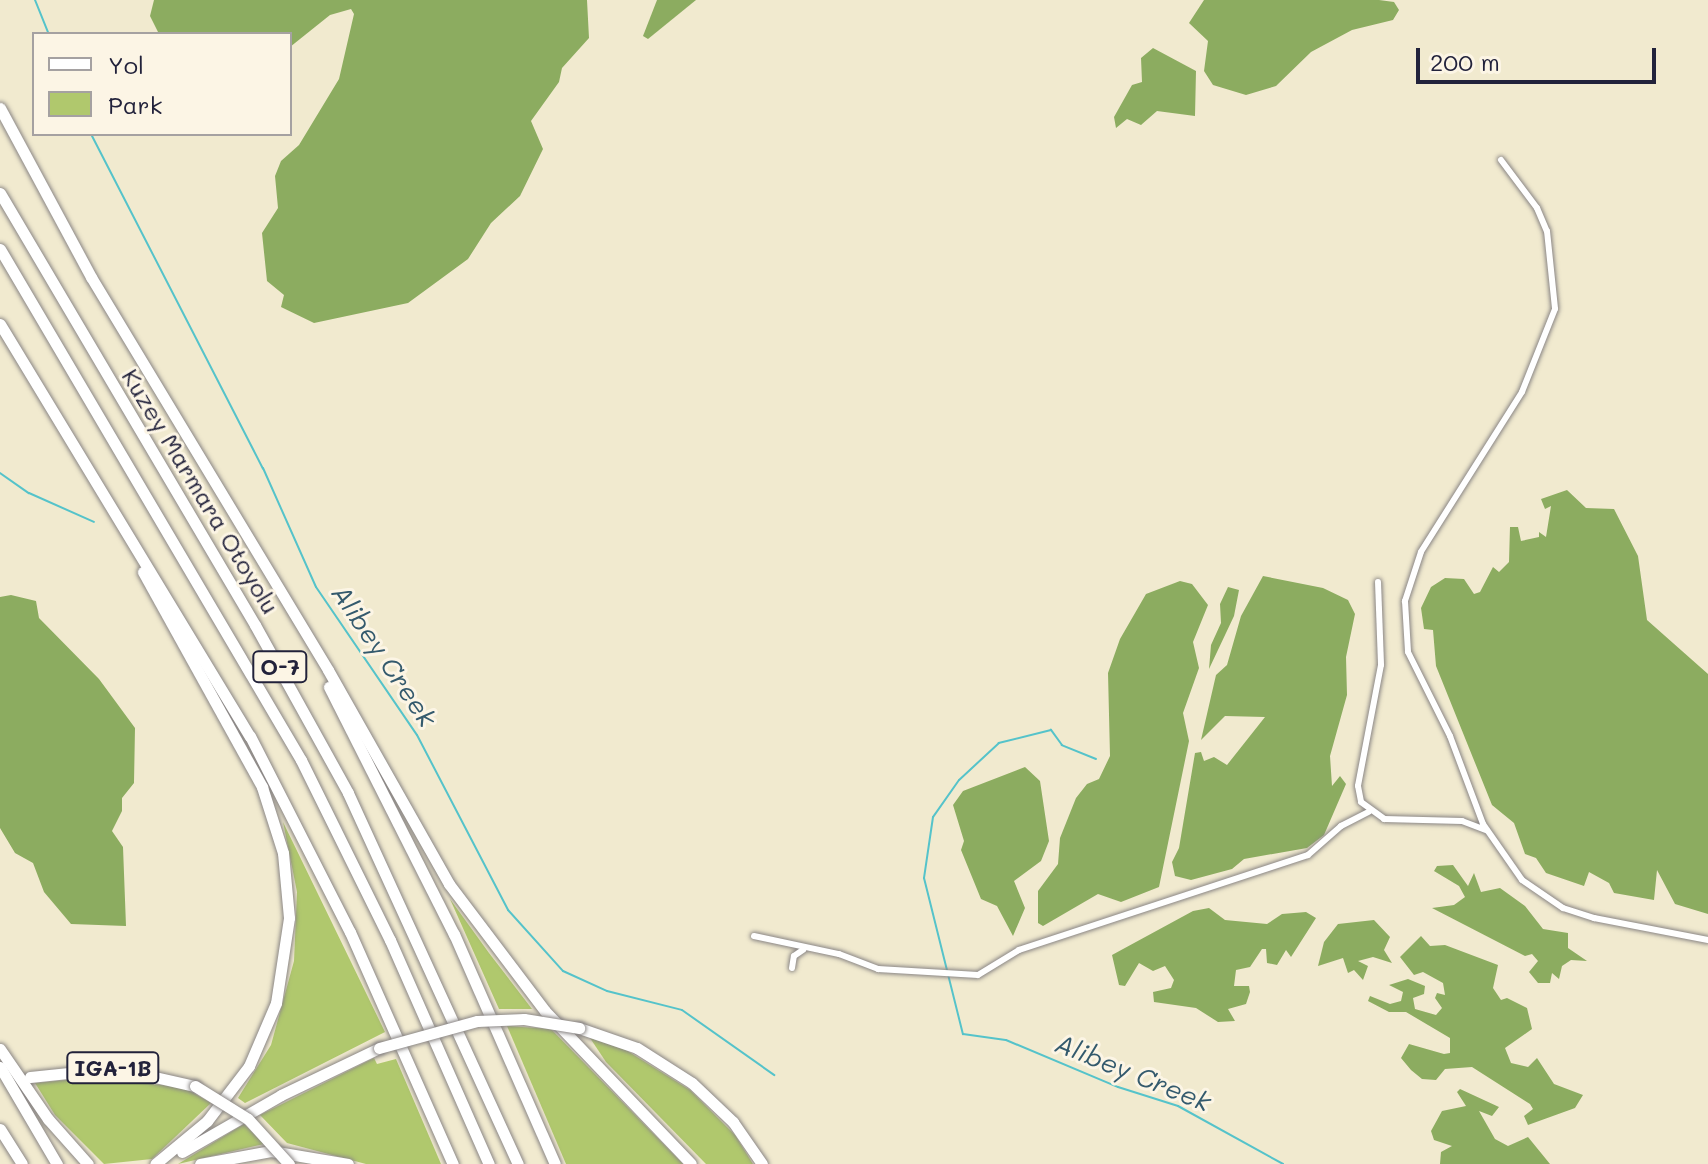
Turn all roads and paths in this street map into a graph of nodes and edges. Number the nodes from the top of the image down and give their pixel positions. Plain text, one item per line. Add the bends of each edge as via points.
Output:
1 (0, 108) edge
2 (1501, 160) dead end
3 (0, 193) edge
4 (0, 249) edge
5 (0, 324) edge
6 (121, 525) junction
7 (1378, 582) dead end
8 (296, 618) junction
9 (1369, 812) junction
10 (1486, 830) junction
11 (754, 936) dead end
12 (1708, 940) edge
13 (807, 950) junction
14 (792, 968) dead end
15 (0, 1049) edge
16 (0, 1067) edge
17 (30, 1077) dead end
18 (0, 1129) edge
19 (22, 1164) edge
20 (57, 1164) edge
21 (88, 1164) edge
22 (155, 1164) edge
23 (163, 1164) edge
24 (200, 1164) edge
25 (289, 1164) edge
26 (348, 1164) edge
27 (453, 1164) edge
28 (489, 1164) edge
29 (518, 1164) edge
30 (555, 1164) edge
31 (691, 1164) edge
32 (762, 1164) edge

1 - 8 highway via 91,277
2 - 10 street via 1547,231 1555,309 1522,392 1421,552 1410,577 1404,620 1408,652 1450,736
3 - 29 highway, Kuzey Marmara Otoyolu / O-7 via 342,780 442,988
4 - 28 highway, Kuzey Marmara Otoyolu / O-7 via 301,760 390,940
5 - 6 highway
6 - 22 highway via 262,787 283,853 288,895 282,979 256,1053 215,1112
6 - 27 highway via 285,801
7 - 9 street via 1378,694 1358,786
8 - 30 highway via 448,921
8 - 31 highway via 424,844 490,943 573,1042
9 - 10 street via 1384,819 1462,821
9 - 13 street via 1341,826 1308,855 1019,950 978,975 878,969 855,958
10 - 12 street via 1514,873 1563,908
11 - 13 street
13 - 14 street via 794,956
15 - 21 highway via 48,1119
16 - 20 highway
17 - 25 highway, IGA-1B, bridge via 115,1068 195,1086 254,1125
18 - 19 highway
23 - 32 highway, bridge via 255,1108 379,1048 477,1021 524,1019 579,1028 637,1048 692,1083 733,1122
24 - 26 highway via 271,1151

